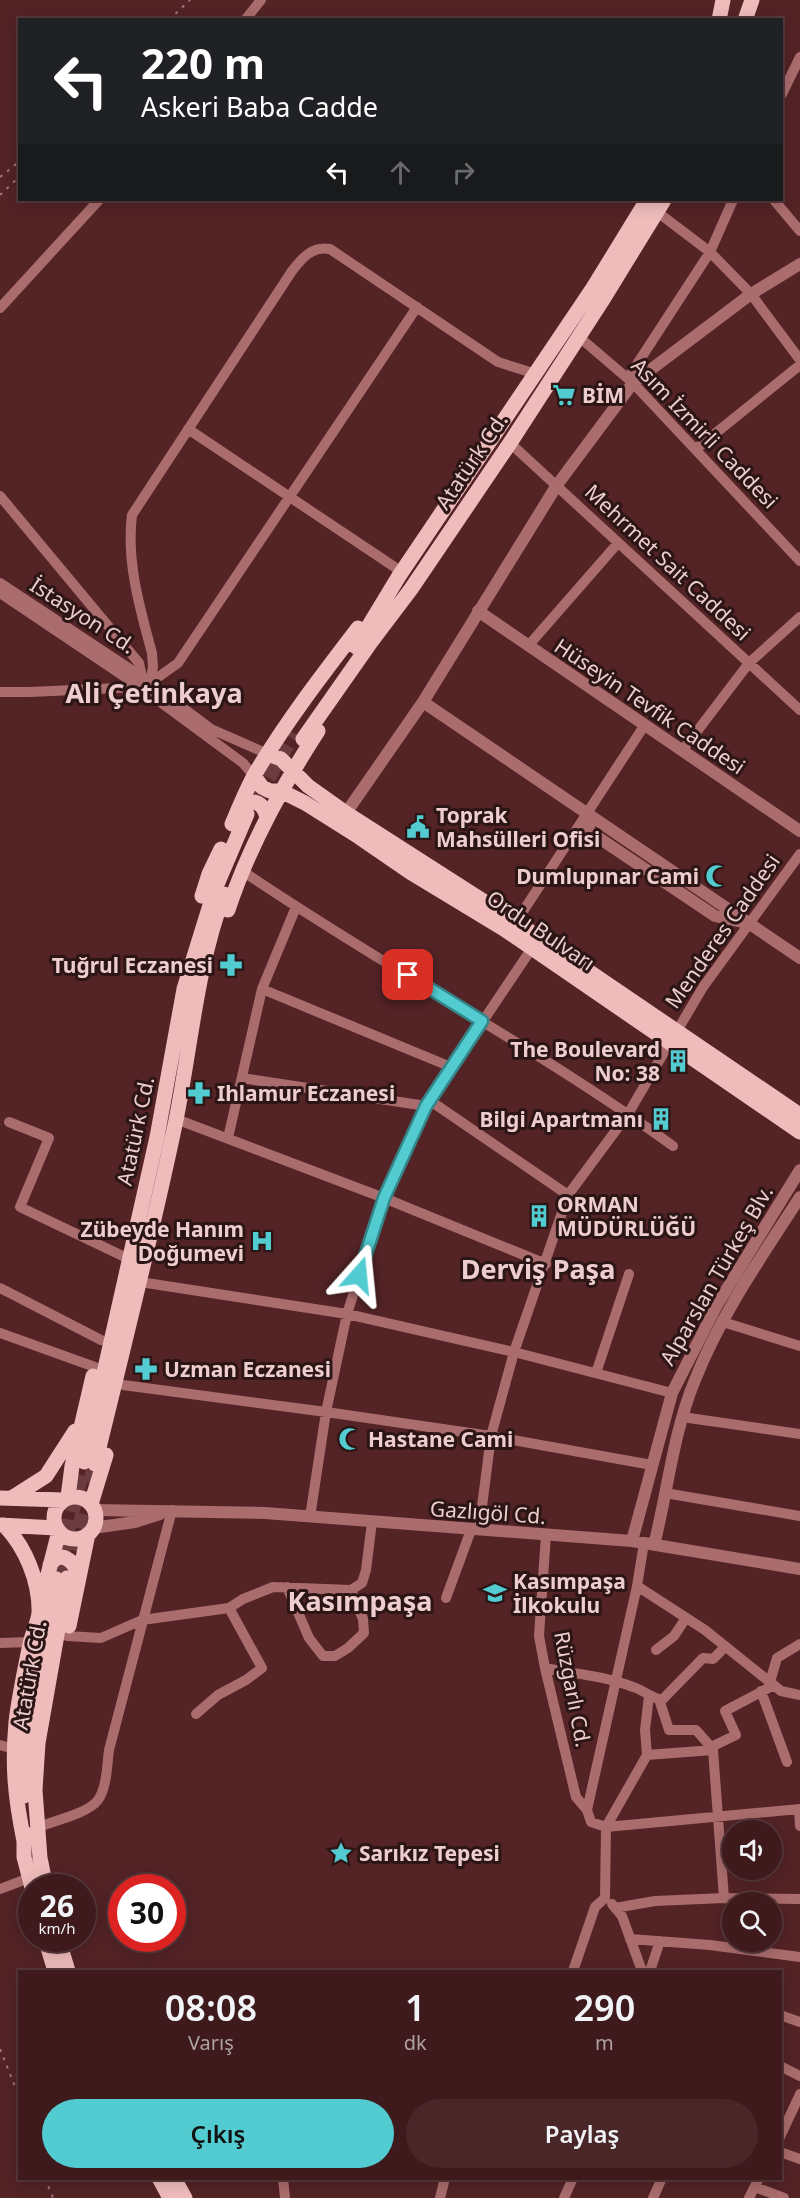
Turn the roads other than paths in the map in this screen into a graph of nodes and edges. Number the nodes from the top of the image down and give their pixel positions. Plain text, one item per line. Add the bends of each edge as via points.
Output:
1 (261, 0) edge
2 (723, 0) edge
3 (734, 0) edge
4 (744, 0) edge
5 (752, 0) edge
6 (248, 18) edge
7 (718, 18) edge
8 (730, 18) edge
9 (740, 18) edge
10 (747, 18) edge
11 (799, 59) edge
12 (783, 92) edge
13 (98, 201) edge
14 (733, 201) edge
15 (775, 201) edge
16 (656, 204) edge
17 (800, 231) edge
18 (710, 252) junction
19 (800, 264) edge
20 (751, 294) junction
21 (417, 307) junction
22 (0, 308) edge
23 (578, 336) junction
24 (800, 360) edge
25 (800, 365) edge
26 (536, 374) junction
27 (631, 380) junction
28 (188, 429) junction
29 (510, 443) junction
30 (696, 449) junction
31 (557, 485) junction
32 (0, 496) edge
33 (290, 496) junction
34 (618, 543) junction
35 (800, 561) edge
36 (400, 574) junction
37 (0, 583) edge
38 (0, 593) edge
39 (478, 611) junction
40 (800, 617) edge
41 (528, 646) junction
42 (749, 663) junction
43 (144, 682) junction
44 (0, 692) edge
45 (423, 702) junction
46 (800, 710) edge
47 (644, 726) junction
48 (297, 738) junction
49 (682, 751) junction
50 (268, 754) junction
51 (292, 771) junction
52 (254, 776) junction
53 (280, 791) junction
54 (346, 813) junction
55 (253, 814) junction
56 (586, 814) junction
57 (800, 831) edge
58 (800, 854) edge
59 (241, 870) junction
60 (296, 907) junction
61 (516, 922) junction
62 (748, 923) junction
63 (532, 948) junction
64 (800, 958) edge
65 (262, 989) junction
66 (198, 998) junction
67 (482, 1021) junction
68 (674, 1036) junction
69 (451, 1067) junction
70 (243, 1078) junction
71 (427, 1103) junction
72 (628, 1114) junction
73 (800, 1115) edge
74 (176, 1119) junction
75 (9, 1122) dead end
76 (800, 1132) edge
77 (228, 1138) junction
78 (673, 1146) dead end
79 (800, 1170) edge
80 (568, 1195) junction
81 (800, 1197) edge
82 (384, 1198) junction
83 (129, 1259) junction
84 (546, 1264) junction
85 (629, 1274) dead end
86 (140, 1282) junction
87 (0, 1288) edge
88 (347, 1314) junction
89 (723, 1322) junction
90 (0, 1333) edge
91 (100, 1341) junction
92 (800, 1346) edge
93 (514, 1352) junction
94 (95, 1367) junction
95 (596, 1373) junction
96 (123, 1385) junction
97 (672, 1393) junction
98 (326, 1412) junction
99 (83, 1414) junction
100 (682, 1417) junction
101 (800, 1434) edge
102 (491, 1436) junction
103 (652, 1465) junction
104 (87, 1467) junction
105 (665, 1493) junction
106 (6, 1497) edge
107 (66, 1499) junction
108 (93, 1507) junction
109 (172, 1510) junction
110 (800, 1516) edge
111 (310, 1517) junction
112 (372, 1522) junction
113 (2, 1525) edge
114 (58, 1530) junction
115 (475, 1530) junction
116 (90, 1531) junction
117 (546, 1535) junction
118 (643, 1543) junction
119 (800, 1569) edge
120 (63, 1574) junction
121 (637, 1586) junction
122 (288, 1587) junction
123 (351, 1590) junction
124 (446, 1598) dead end
125 (230, 1608) junction
126 (39, 1613) junction
127 (686, 1618) junction
128 (142, 1620) junction
129 (67, 1636) junction
130 (31, 1642) junction
131 (0, 1643) edge
132 (800, 1644) edge
133 (725, 1647) junction
134 (656, 1650) dead end
135 (545, 1668) junction
136 (616, 1682) junction
137 (772, 1684) junction
138 (761, 1691) junction
139 (800, 1695) edge
140 (649, 1696) junction
141 (660, 1702) junction
142 (196, 1714) dead end
143 (7, 1747) edge
144 (712, 1749) junction
145 (647, 1755) junction
146 (787, 1762) dead end
147 (799, 1809) edge
148 (587, 1810) junction
149 (717, 1818) junction
150 (800, 1826) edge
151 (39, 1827) junction
152 (606, 1827) junction
153 (24, 1841) junction
154 (28, 1874) edge
155 (43, 1874) edge
156 (18, 1885) edge
157 (0, 1889) edge
158 (723, 1892) edge
159 (605, 1898) junction
160 (722, 1898) edge
161 (782, 1899) edge
162 (800, 1899) edge
163 (615, 1908) junction
164 (630, 1939) junction
165 (660, 1941) junction
166 (49, 1952) edge
167 (62, 1952) edge
168 (800, 1957) edge
169 (55, 1970) edge
170 (68, 1970) edge
171 (573, 1970) edge
172 (642, 1970) edge
173 (650, 1970) edge
174 (782, 2016) edge
175 (800, 2022) edge
176 (782, 2067) edge
177 (800, 2076) edge
178 (800, 2094) edge
179 (782, 2133) edge
180 (782, 2153) edge
181 (800, 2159) edge
182 (160, 2180) edge
183 (175, 2180) edge
184 (283, 2180) edge
185 (444, 2180) edge
186 (572, 2180) edge
187 (661, 2180) edge
188 (757, 2182) edge
189 (170, 2198) edge
190 (185, 2198) edge
191 (285, 2198) edge
192 (440, 2198) edge
193 (564, 2198) edge
194 (653, 2198) edge
195 (749, 2198) edge
196 (784, 2198) edge

1 - 6 street
2 - 7 main road
3 - 8 main road
4 - 9 main road
5 - 10 main road
11 - 12 street
13 - 22 street
14 - 18 street
15 - 17 street
16 - 18 street
16 - 23 main road, Atatürk Cd.
16 - 26 main road, Atatürk Cd. via 593,288
18 - 20 street
18 - 27 street
19 - 20 street
20 - 24 street
20 - 27 street
21 - 26 street via 498,362
21 - 28 street via 330,249 310,252 292,271
21 - 33 street
23 - 27 street, Asım İzmirli Caddesi
23 - 29 main road, Atatürk Cd.
25 - 30 street
26 - 36 main road, Atatürk Cd.
27 - 30 street, Asım İzmirli Caddesi
27 - 31 street
28 - 33 street
28 - 43 street via 132,515 131,554 152,653 153,667
29 - 31 street, Mehrmet Sait Caddesi
29 - 48 main road, Atatürk Cd. via 411,589
30 - 35 street, Asım İzmirli Caddesi
31 - 34 street, Mehrmet Sait Caddesi
31 - 39 street
32 - 43 street via 139,663
33 - 36 street
33 - 43 street via 178,663
34 - 41 street
34 - 42 street, Mehrmet Sait Caddesi
36 - 48 main road, Atatürk Cd. via 329,665
37 - 43 street, İstasyon Cd.
38 - 43 street, İstasyon Cd.
39 - 41 street, Hüseyin Tevfik Caddesi
39 - 45 street
40 - 42 street
41 - 47 street, Hüseyin Tevfik Caddesi
42 - 46 street, Mehrmet Sait Caddesi
42 - 49 street
43 - 44 street
43 - 50 street, İstasyon Cd. via 211,729
43 - 52 street, İstasyon Cd.
45 - 54 street
45 - 56 street
47 - 49 street, Hüseyin Tevfik Caddesi
47 - 56 street
48 - 50 main road
48 - 51 main road
49 - 57 street, Hüseyin Tevfik Caddesi
50 - 51 main road, Ordu Bulvarı via 281,759
50 - 52 main road
51 - 53 main road
51 - 54 main road, Ordu Bulvarı
52 - 53 main road, Ordu Bulvarı via 262,787
52 - 55 main road
53 - 55 main road
53 - 63 main road, Ordu Bulvarı
54 - 61 main road, Ordu Bulvarı
55 - 59 main road
55 - 66 main road, Atatürk Cd. via 220,903
55 - 83 main road, Atatürk Cd. via 209,874 187,946 184,989 157,1137
56 - 61 street
56 - 62 street
58 - 62 street, Menderes Caddesi
59 - 60 street
59 - 66 main road
60 - 65 street
60 - 67 street
61 - 68 main road, Ordu Bulvarı
62 - 64 street
62 - 68 street, Menderes Caddesi
63 - 67 street
63 - 68 main road, Ordu Bulvarı
65 - 69 street
65 - 70 street
66 - 74 main road, Atatürk Cd.
67 - 69 street
67 - 72 street
68 - 72 street, Menderes Caddesi
68 - 73 main road, Ordu Bulvarı
68 - 76 main road, Ordu Bulvarı
69 - 71 street
70 - 71 street
70 - 77 street
71 - 80 street
71 - 82 street
72 - 78 street
72 - 80 street, Menderes Caddesi
74 - 77 street
74 - 86 main road, Atatürk Cd.
75 - 83 street via 49,1138 20,1207
77 - 82 street
79 - 97 street, Alparslan Türkeş Blv. via 717,1305
80 - 84 street, Menderes Caddesi
81 - 89 street, Alparslan Türkeş Blv.
82 - 84 street
82 - 88 street
83 - 91 main road
83 - 104 main road, Atatürk Cd.
84 - 93 street, Menderes Caddesi
85 - 95 street
86 - 88 street
86 - 96 main road via 138,1316
86 - 104 main road, Atatürk Cd.
87 - 91 street
88 - 93 street
88 - 98 street
89 - 92 street
89 - 100 street, Alparslan Türkeş Blv. via 694,1380
90 - 94 street
91 - 94 main road
93 - 95 street
93 - 102 street, Menderes Caddesi
94 - 99 main road
95 - 97 street
96 - 98 street
96 - 104 main road via 104,1460
97 - 103 street, Alparslan Türkeş Blv.
98 - 102 street
98 - 111 street
99 - 104 main road
99 - 106 main road via 46,1476
100 - 101 street
100 - 105 street, Alparslan Türkeş Blv.
102 - 103 street
102 - 115 street, Menderes Caddesi
103 - 118 street, Alparslan Türkeş Blv.
104 - 107 main road
104 - 108 main road
105 - 110 street
105 - 118 street, Alparslan Türkeş Blv.
106 - 107 main road
107 - 108 main road via 81,1497
107 - 114 main road via 55,1510
108 - 109 street, Gazlıgöl Cd.
108 - 116 main road via 95,1522
109 - 111 street, Gazlıgöl Cd.
109 - 116 street, Gazlıgöl Cd.
109 - 128 street
111 - 112 street, Gazlıgöl Cd.
112 - 115 street, Gazlıgöl Cd.
112 - 123 street via 362,1583
113 - 114 main road
113 - 126 main road via 15,1536 26,1554
114 - 116 main road via 72,1539
114 - 120 main road
115 - 117 street, Gazlıgöl Cd.
115 - 124 street, Menderes Caddesi
116 - 120 main road
117 - 118 street, Gazlıgöl Cd.
117 - 135 street, Rüzgarlı Cd. via 539,1636
118 - 119 street, Gazlıgöl Cd.
118 - 121 street
120 - 126 main road
120 - 129 main road
120 - 151 main road, Atatürk Cd. via 38,1743 35,1790
120 - 153 main road, Atatürk Cd. via 42,1647 24,1769
121 - 127 street
121 - 136 street
122 - 123 street
122 - 123 street via 309,1638 320,1654 327,1657 348,1648 364,1633 363,1619
122 - 125 street via 273,1587
125 - 128 street
125 - 142 street via 262,1668 218,1695
126 - 130 main road
127 - 133 street
127 - 134 street
128 - 129 street via 101,1638
128 - 151 street via 98,1800 90,1808
129 - 151 main road via 46,1721
130 - 131 street
130 - 143 main road
132 - 137 street via 777,1658
133 - 137 street
133 - 141 street via 713,1659 703,1658
135 - 136 street
135 - 148 street, Rüzgarlı Cd. via 576,1797
136 - 140 street
136 - 148 street
137 - 138 street
137 - 139 street via 781,1691
138 - 144 street via 725,1711 736,1735
138 - 146 street
140 - 141 street
140 - 145 street
141 - 144 street via 669,1730 696,1730
143 - 153 main road
144 - 145 street
144 - 149 street
145 - 152 street
147 - 149 street
147 - 150 street
148 - 152 street, Rüzgarlı Cd. via 591,1822
149 - 152 street
149 - 158 street
151 - 155 main road, Atatürk Cd.
152 - 159 street
153 - 154 main road, Atatürk Cd.
156 - 157 street
159 - 163 street
159 - 171 street via 596,1907
160 - 163 street via 655,1900
161 - 162 street
163 - 164 street
164 - 165 street
164 - 172 street
165 - 168 street
165 - 173 street
166 - 169 main road
167 - 170 main road
174 - 175 street
176 - 177 street
178 - 179 street
180 - 181 street
182 - 189 main road
183 - 190 main road
184 - 191 street
185 - 192 street
186 - 193 street
187 - 194 street
188 - 195 street
188 - 196 street

